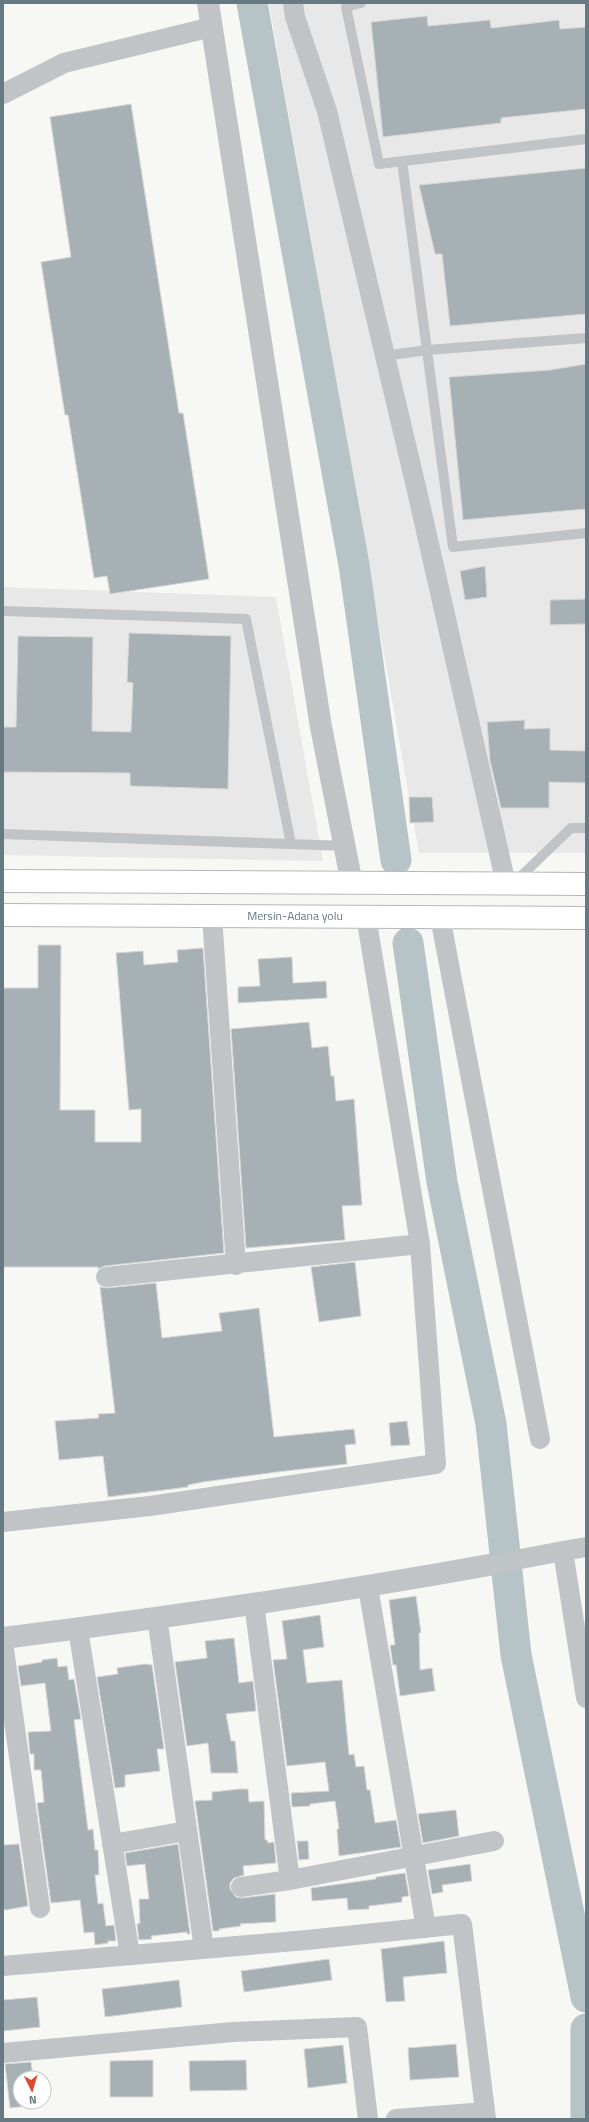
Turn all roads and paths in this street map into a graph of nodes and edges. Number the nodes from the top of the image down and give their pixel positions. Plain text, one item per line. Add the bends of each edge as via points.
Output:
1 (208, 3) edge
2 (293, 3) edge
3 (361, 3) edge
4 (212, 28) junction
5 (3, 94) edge
6 (586, 140) edge
7 (402, 161) junction
8 (586, 338) edge
9 (426, 350) junction
10 (385, 356) junction
11 (586, 533) edge
12 (3, 610) edge
13 (586, 828) edge
14 (3, 834) edge
15 (291, 844) junction
16 (345, 846) junction
17 (3, 881) edge
18 (352, 884) junction
19 (509, 884) junction
20 (586, 884) edge
21 (3, 915) edge
22 (212, 916) junction
23 (366, 916) junction
24 (440, 917) junction
25 (462, 917) junction
26 (586, 918) edge
27 (586, 922) edge
28 (420, 1244) junction
29 (236, 1264) junction
30 (106, 1276) dead end
31 (540, 1439) dead end
32 (3, 1522) edge
33 (586, 1547) edge
34 (563, 1551) junction
35 (489, 1565) joint
36 (368, 1587) junction
37 (254, 1603) junction
38 (158, 1617) junction
39 (78, 1629) junction
40 (3, 1638) edge
41 (3, 1642) edge
42 (586, 1698) edge
43 (187, 1832) junction
44 (494, 1841) dead end
45 (112, 1844) junction
46 (414, 1857) junction
47 (290, 1880) junction
48 (241, 1886) dead end
49 (40, 1908) dead end
50 (426, 1928) junction
51 (204, 1949) junction
52 (130, 1955) junction
53 (3, 1966) edge
54 (3, 2053) edge
55 (485, 2116) edge
56 (368, 2119) edge
57 (396, 2119) edge

1 - 4 street
2 - 10 street via 295,17 327,111
3 - 7 lane via 346,7 379,164
4 - 5 street via 64,63
4 - 16 street via 320,719
6 - 7 lane
7 - 9 lane
8 - 9 lane
9 - 10 lane
9 - 11 lane via 453,547
10 - 19 street
12 - 15 lane via 246,619
13 - 19 lane via 571,828
14 - 15 lane
15 - 16 lane
16 - 18 street
17 - 18 highway
18 - 19 highway
19 - 20 highway
21 - 22 highway, Mersin-Adana yolu
22 - 23 highway, Mersin-Adana yolu
22 - 29 street
23 - 24 highway, Mersin-Adana yolu
23 - 28 street
24 - 25 highway, Mersin-Adana yolu
24 - 31 street
25 - 26 highway, Mersin-Adana yolu
25 - 27 highway
28 - 29 street
28 - 32 street via 436,1464 150,1506
29 - 30 street
33 - 34 street
34 - 35 street
34 - 42 street
35 - 36 street
36 - 37 street
36 - 46 street
37 - 38 street
37 - 47 street
38 - 39 street
38 - 43 street
39 - 40 street
39 - 45 street
41 - 49 street
43 - 45 street
43 - 51 street
44 - 46 street
45 - 52 street
46 - 47 street
46 - 50 street
47 - 48 street
50 - 51 street
50 - 55 street via 462,1924
51 - 52 street
52 - 53 street
54 - 56 street via 233,2032 357,2027
55 - 57 street

